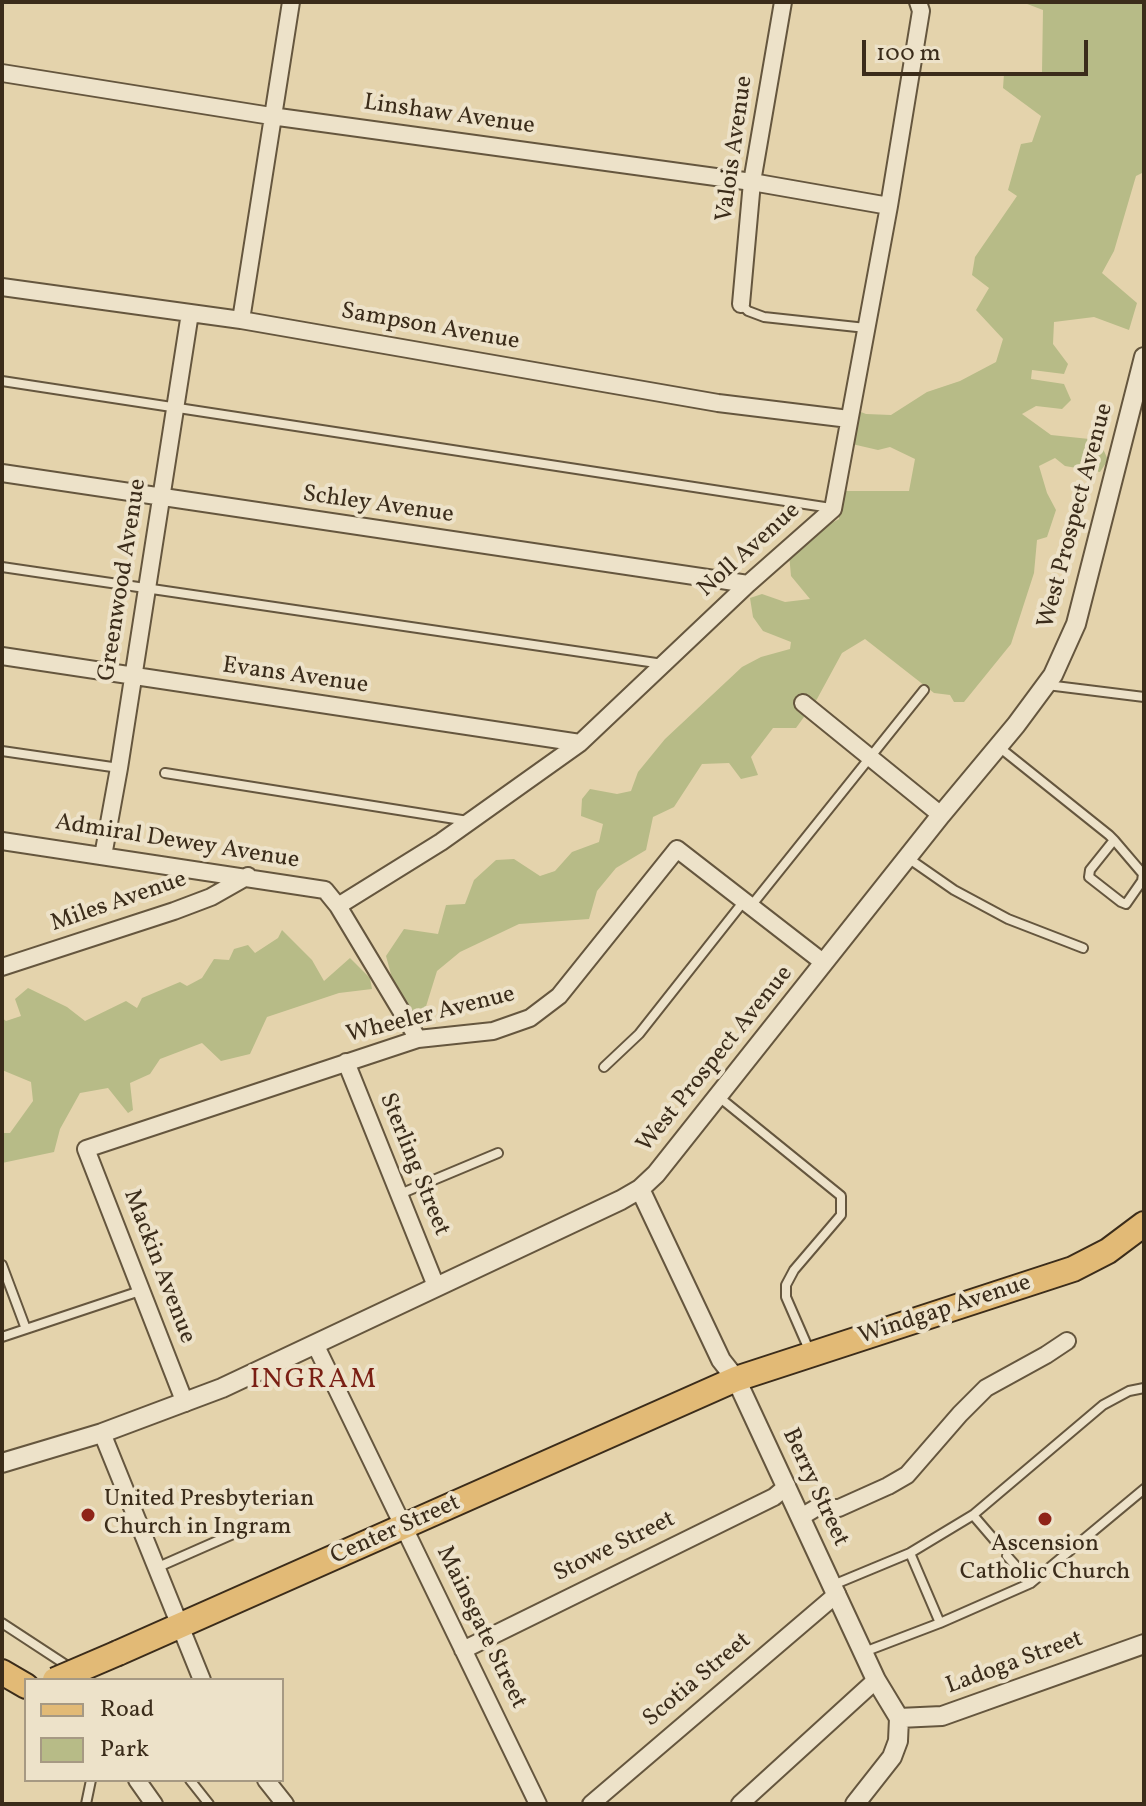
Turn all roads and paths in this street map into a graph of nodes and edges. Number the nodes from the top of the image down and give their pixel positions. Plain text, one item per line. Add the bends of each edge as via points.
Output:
1 (291, 2) edge
2 (783, 2) edge
3 (920, 6) edge
4 (2, 73) edge
5 (271, 116) junction
6 (752, 182) junction
7 (889, 206) junction
8 (2, 287) edge
9 (741, 304) joint
10 (190, 313) junction
11 (241, 320) junction
12 (866, 328) junction
13 (1144, 357) edge
14 (2, 381) edge
15 (176, 407) junction
16 (849, 419) junction
17 (2, 473) edge
18 (162, 498) junction
19 (833, 509) junction
20 (2, 567) edge
21 (748, 584) junction
22 (147, 589) junction
23 (2, 656) edge
24 (663, 664) junction
25 (132, 677) junction
26 (1046, 685) junction
27 (924, 690) dead end
28 (1144, 697) edge
29 (803, 703) dead end
30 (580, 743) junction
31 (999, 746) junction
32 (2, 751) edge
33 (869, 758) junction
34 (119, 768) junction
35 (165, 773) dead end
36 (941, 815) junction
37 (470, 821) junction
38 (1114, 840) junction
39 (2, 841) edge
40 (103, 856) junction
41 (907, 858) junction
42 (248, 876) junction
43 (747, 904) junction
44 (338, 906) junction
45 (1083, 948) dead end
46 (824, 963) junction
47 (2, 967) edge
48 (418, 1039) junction
49 (346, 1062) junction
50 (604, 1067) dead end
51 (718, 1096) junction
52 (86, 1149) joint
53 (498, 1153) dead end
54 (640, 1189) junction
55 (399, 1195) junction
56 (1144, 1224) edge
57 (2, 1265) edge
58 (436, 1286) junction
59 (140, 1291) junction
60 (26, 1329) junction
61 (2, 1337) edge
62 (1067, 1341) dead end
63 (315, 1344) junction
64 (811, 1354) junction
65 (736, 1379) junction
66 (1144, 1388) edge
67 (185, 1403) junction
68 (102, 1433) junction
69 (2, 1463) edge
70 (787, 1486) junction
71 (1144, 1489) edge
72 (973, 1515) junction
73 (801, 1517) junction
74 (405, 1527) junction
75 (240, 1531) dead end
76 (997, 1543) dead end
77 (910, 1553) junction
78 (1007, 1556) dead end
79 (155, 1568) junction
80 (1031, 1583) junction
81 (835, 1590) junction
82 (2, 1623) edge
83 (940, 1623) junction
84 (179, 1627) junction
85 (1144, 1644) edge
86 (463, 1650) junction
87 (864, 1652) junction
88 (2, 1672) edge
89 (60, 1678) edge
90 (86, 1678) edge
91 (201, 1678) edge
92 (876, 1680) junction
93 (24, 1685) edge
94 (899, 1718) junction
95 (91, 1782) edge
96 (138, 1782) edge
97 (192, 1782) edge
98 (268, 1782) edge
99 (86, 1804) edge
100 (154, 1804) edge
101 (209, 1804) edge
102 (285, 1804) edge
103 (538, 1804) edge
104 (591, 1804) edge
105 (740, 1804) edge
106 (855, 1804) edge

1 - 5 street
2 - 6 street, Valois Avenue
3 - 7 street, Noll Avenue
4 - 5 street, Linshaw Avenue
5 - 6 street, Linshaw Avenue
5 - 11 street
6 - 7 street, Linshaw Avenue
6 - 9 street, Valois Avenue
7 - 12 street, Noll Avenue
8 - 10 street, Sampson Avenue
9 - 12 lane via 764,317
10 - 11 street, Sampson Avenue
10 - 15 street, Greenwood Avenue
11 - 16 street, Sampson Avenue via 718,403
12 - 16 street, Noll Avenue
13 - 26 street, West Prospect Avenue via 1076,624
14 - 15 lane
15 - 18 street, Greenwood Avenue
15 - 19 lane
16 - 19 street, Noll Avenue
17 - 18 street, Schley Avenue
18 - 21 street, Schley Avenue
18 - 22 street, Greenwood Avenue
19 - 21 street, Noll Avenue
20 - 22 lane
21 - 24 street, Noll Avenue
22 - 24 lane
22 - 25 street, Greenwood Avenue
23 - 25 street, Evans Avenue
24 - 30 street, Noll Avenue
25 - 30 street, Evans Avenue
25 - 34 street, Greenwood Avenue
26 - 28 lane
26 - 31 street, West Prospect Avenue
27 - 33 lane
29 - 33 street
30 - 37 street, Noll Avenue
31 - 36 street, West Prospect Avenue
31 - 38 lane
32 - 34 lane
33 - 36 street
33 - 43 lane
34 - 40 street, Greenwood Avenue
35 - 37 lane
36 - 41 street, West Prospect Avenue
37 - 44 street, Noll Avenue
38 - 38 lane via 1143,874 1126,904 1089,877
39 - 40 street, Admiral Dewey Avenue
40 - 42 street, Admiral Dewey Avenue
41 - 45 lane via 1008,919
41 - 46 street, West Prospect Avenue
42 - 44 street, Admiral Dewey Avenue via 325,890
42 - 47 street, Miles Avenue via 174,911
43 - 46 street
43 - 48 street, Wheeler Avenue via 677,849 559,996 530,1018 493,1031
43 - 50 lane via 639,1034
44 - 48 street
46 - 51 street, West Prospect Avenue
48 - 49 street, Wheeler Avenue
49 - 52 street, Wheeler Avenue
49 - 55 street, Sterling Street
51 - 54 street, West Prospect Avenue
51 - 64 lane via 841,1196 841,1215 786,1285 786,1297
52 - 59 street, Mackin Avenue
53 - 55 lane
54 - 58 street, West Prospect Avenue
54 - 65 street, Berry Street via 721,1360
55 - 58 street, Sterling Street
56 - 64 main road, Windgap Avenue via 1073,1269
57 - 60 lane
58 - 63 street, West Prospect Avenue
59 - 60 lane
59 - 67 street, Mackin Avenue
60 - 61 lane
62 - 73 street via 986,1388 907,1475 839,1508 816,1508
63 - 67 street, West Prospect Avenue
63 - 74 street, Mainsgate Street
64 - 65 main road, Windgap Avenue
65 - 70 street, Berry Street
65 - 74 main road, Center Street
66 - 72 lane via 1103,1405
67 - 68 street, West Prospect Avenue
68 - 69 street, West Prospect Avenue
68 - 79 street
70 - 73 street, Berry Street
70 - 86 street, Stowe Street
71 - 80 lane
72 - 76 lane
72 - 77 lane
73 - 81 street, Berry Street
74 - 84 main road, Center Street
74 - 86 street, Mainsgate Street
75 - 79 lane
77 - 81 lane
77 - 83 lane
78 - 80 lane
79 - 84 street
80 - 83 lane
81 - 87 street, Berry Street
81 - 104 street, Scotia Street
82 - 90 lane
83 - 87 lane
84 - 89 main road, Center Street, bridge
84 - 91 street
85 - 94 street, Ladoga Street via 942,1716
86 - 103 street, Mainsgate Street
87 - 92 street, Berry Street
88 - 93 main road
92 - 94 street, Berry Street
92 - 105 street
94 - 106 street via 892,1757
95 - 99 lane
96 - 100 street
97 - 101 lane
98 - 102 street

